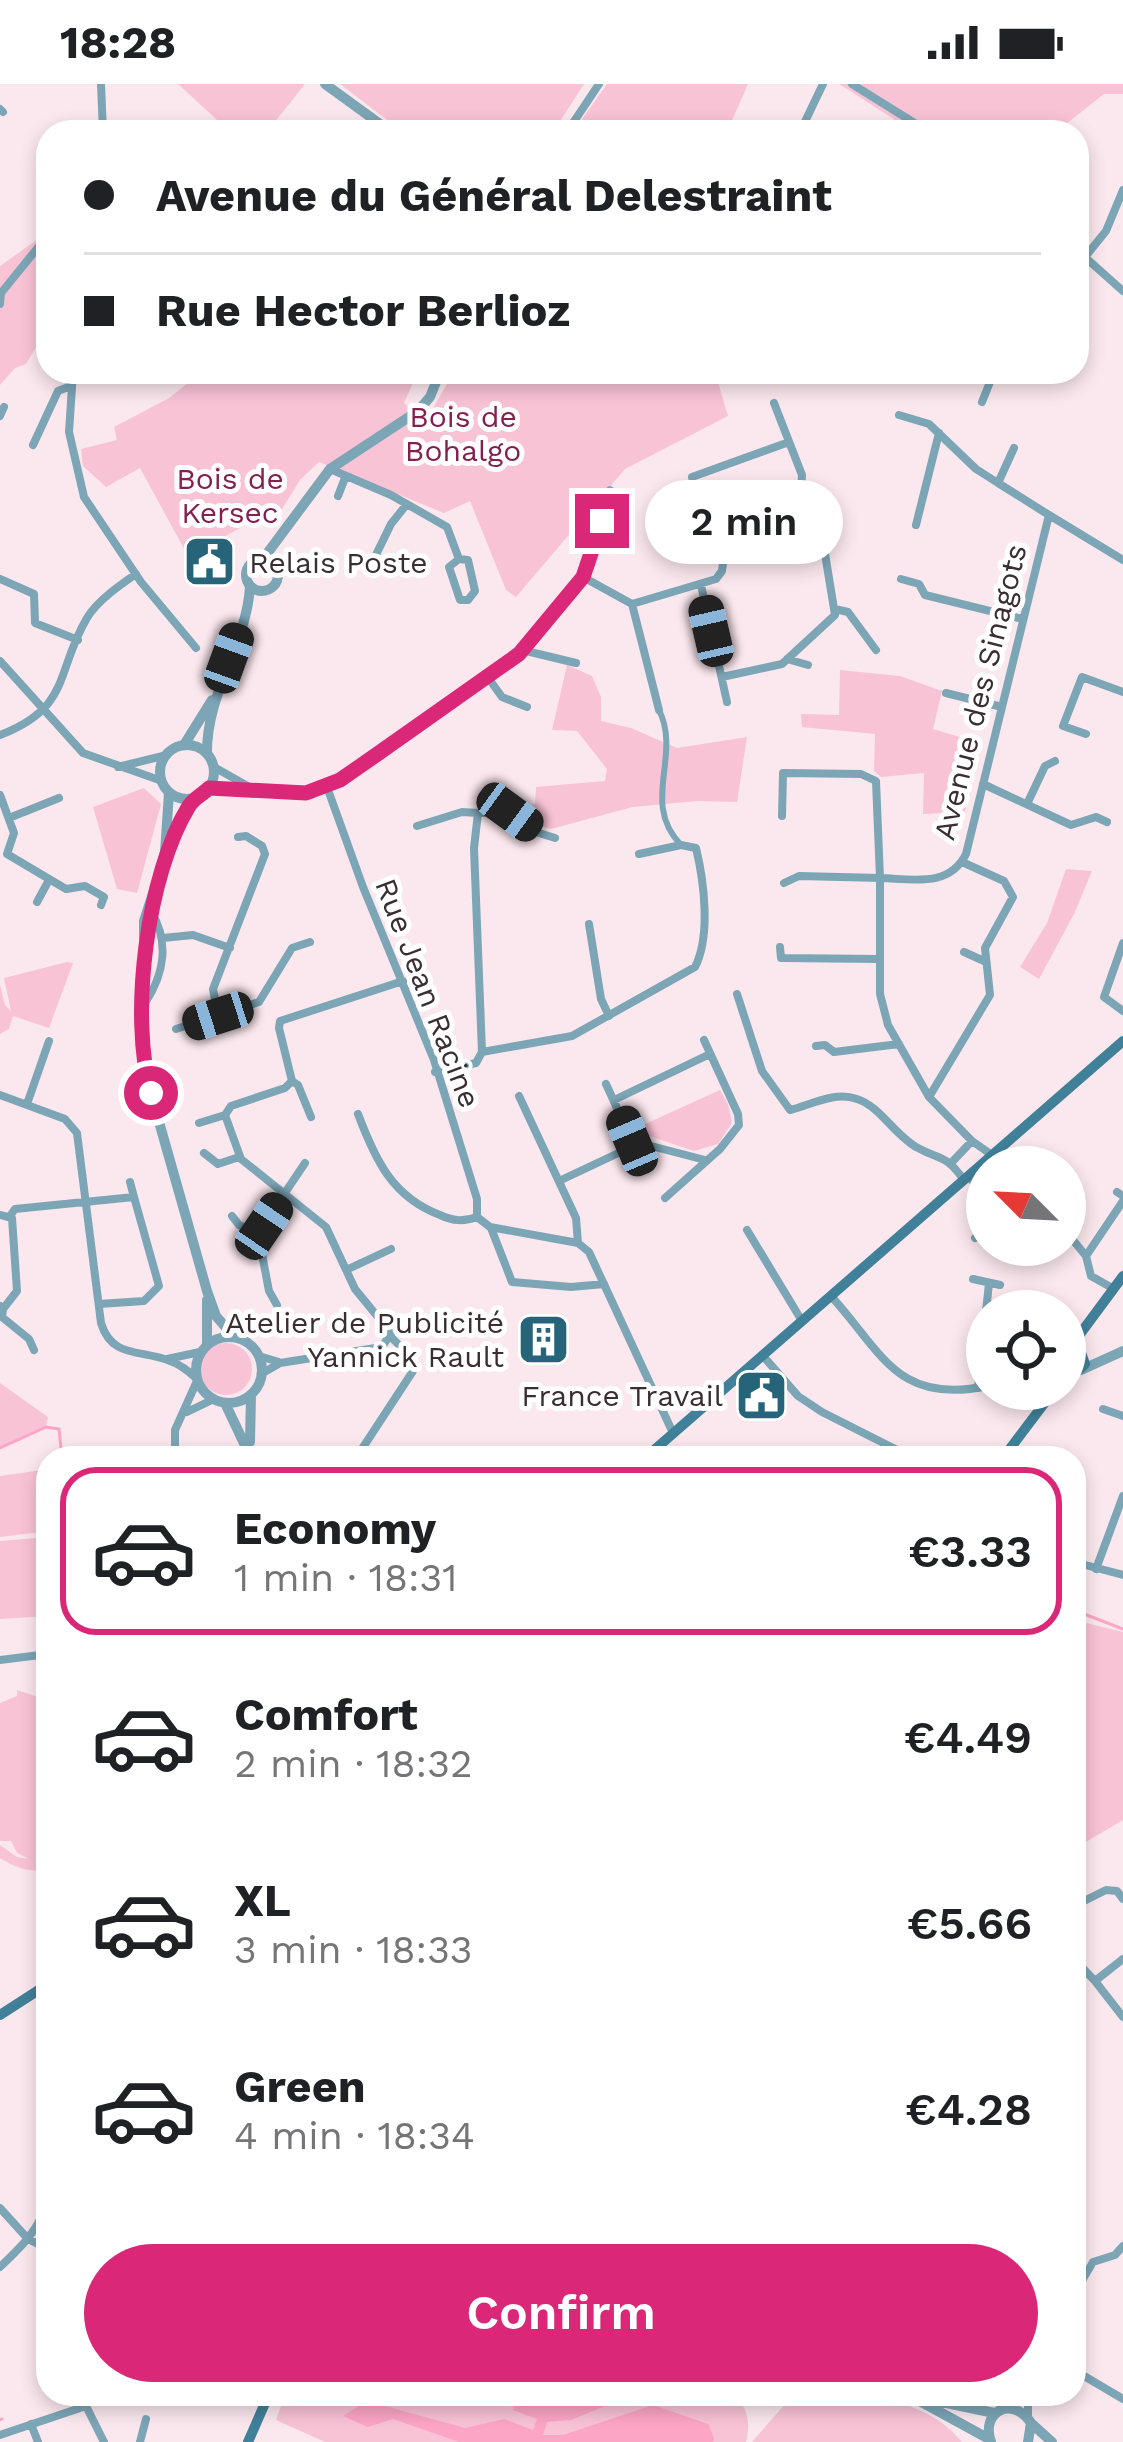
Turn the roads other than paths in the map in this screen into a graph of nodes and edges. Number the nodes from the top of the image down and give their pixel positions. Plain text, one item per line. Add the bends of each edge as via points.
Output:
1 (101, 84) edge
2 (325, 84) edge
3 (599, 84) edge
4 (823, 84) edge
5 (853, 84) edge
6 (103, 120) edge
7 (374, 120) edge
8 (575, 120) edge
9 (808, 120) edge
10 (910, 120) edge
11 (1123, 190) edge
12 (1089, 247) edge
13 (36, 251) edge
14 (1089, 261) edge
15 (1123, 291) edge
16 (1, 297) edge
17 (432, 384) edge
18 (989, 384) edge
19 (70, 386) joint
20 (982, 402) dead end
21 (774, 403) dead end
22 (899, 415) dead end
23 (939, 433) junction
24 (789, 442) junction
25 (33, 445) dead end
26 (1014, 448) dead end
27 (330, 469) junction
28 (345, 478) junction
29 (998, 482) junction
30 (610, 490) dead end
31 (338, 496) dead end
32 (407, 505) junction
33 (800, 511) junction
34 (1049, 515) junction
35 (916, 525) dead end
36 (727, 533) junction
37 (459, 559) junction
38 (1123, 560) edge
39 (269, 562) junction
40 (372, 563) dead end
41 (136, 574) junction
42 (583, 577) junction
43 (0, 579) edge
44 (901, 579) dead end
45 (700, 585) junction
46 (257, 589) junction
47 (632, 604) junction
48 (836, 609) junction
49 (1023, 619) junction
50 (78, 640) junction
51 (196, 648) dead end
52 (522, 650) junction
53 (876, 650) dead end
54 (787, 659) junction
55 (0, 661) edge
56 (576, 663) dead end
57 (808, 665) dead end
58 (722, 677) junction
59 (489, 679) junction
60 (1123, 692) edge
61 (946, 693) dead end
62 (214, 698) junction
63 (727, 702) dead end
64 (526, 707) dead end
65 (1002, 707) junction
66 (42, 709) junction
67 (659, 710) joint
68 (1086, 734) dead end
69 (0, 735) edge
70 (184, 746) junction
71 (207, 754) junction
72 (167, 755) junction
73 (1055, 760) dead end
74 (117, 767) junction
75 (214, 767) junction
76 (983, 784) junction
77 (166, 787) junction
78 (327, 787) junction
79 (209, 788) junction
80 (258, 791) junction
81 (0, 795) edge
82 (59, 798) dead end
83 (195, 798) junction
84 (1027, 804) junction
85 (478, 813) junction
86 (782, 816) dead end
87 (9, 818) junction
88 (1107, 822) dead end
89 (417, 826) dead end
90 (238, 837) dead end
91 (555, 838) dead end
92 (680, 844) junction
93 (166, 852) junction
94 (639, 854) dead end
95 (4, 858) edge
96 (962, 862) junction
97 (880, 878) junction
98 (49, 880) junction
99 (784, 883) dead end
100 (155, 886) junction
101 (37, 902) dead end
102 (101, 905) dead end
103 (151, 911) junction
104 (589, 924) dead end
105 (147, 929) junction
106 (163, 938) junction
107 (310, 942) dead end
108 (1123, 943) edge
109 (780, 947) dead end
110 (230, 948) junction
111 (964, 952) dead end
112 (879, 959) junction
113 (984, 961) junction
114 (403, 981) junction
115 (737, 994) dead end
116 (144, 1004) junction
117 (1123, 1011) edge
118 (218, 1016) junction
119 (610, 1017) junction
120 (176, 1029) dead end
121 (704, 1040) dead end
122 (49, 1041) dead end
123 (1123, 1041) edge
124 (899, 1044) junction
125 (816, 1046) dead end
126 (482, 1052) junction
127 (710, 1054) junction
128 (435, 1072) junction
129 (292, 1081) junction
130 (606, 1084) dead end
131 (0, 1095) edge
132 (519, 1096) dead end
133 (929, 1097) junction
134 (614, 1100) junction
135 (26, 1105) junction
136 (358, 1114) dead end
137 (226, 1115) junction
138 (311, 1117) dead end
139 (199, 1123) dead end
140 (632, 1141) junction
141 (972, 1142) junction
142 (978, 1146) edge
143 (1003, 1146) edge
144 (204, 1153) dead end
145 (240, 1156) junction
146 (705, 1160) junction
147 (305, 1162) dead end
148 (952, 1162) junction
149 (966, 1178) joint
150 (559, 1181) junction
151 (130, 1182) dead end
152 (285, 1194) junction
153 (1121, 1196) edge
154 (134, 1198) junction
155 (665, 1198) dead end
156 (88, 1202) junction
157 (5, 1215) edge
158 (232, 1216) dead end
159 (477, 1217) junction
160 (490, 1227) junction
161 (747, 1229) dead end
162 (258, 1233) junction
163 (578, 1243) junction
164 (392, 1249) dead end
165 (1086, 1256) joint
166 (346, 1270) junction
167 (1123, 1276) edge
168 (973, 1279) dead end
169 (989, 1283) junction
170 (604, 1284) junction
171 (1000, 1286) dead end
172 (1114, 1289) junction
173 (989, 1290) edge
174 (207, 1291) junction
175 (831, 1296) junction
176 (99, 1304) junction
177 (277, 1305) dead end
178 (2, 1307) edge
179 (802, 1321) junction
180 (1086, 1334) edge
181 (234, 1336) junction
182 (391, 1337) junction
183 (203, 1348) junction
184 (34, 1350) dead end
185 (1086, 1352) edge
186 (1118, 1353) edge
187 (259, 1355) junction
188 (764, 1355) junction
189 (167, 1359) junction
190 (280, 1363) junction
191 (1086, 1366) edge
192 (262, 1374) junction
193 (197, 1379) junction
194 (966, 1389) edge
195 (252, 1393) junction
196 (220, 1401) junction
197 (1103, 1409) dead end
198 (1040, 1410) edge
199 (186, 1412) junction
200 (1123, 1417) edge
201 (673, 1433) junction
202 (175, 1446) edge
203 (245, 1446) edge
204 (250, 1446) edge
205 (364, 1446) edge
206 (658, 1446) edge
207 (889, 1446) edge
208 (1012, 1446) edge
209 (1123, 1496) edge
210 (1086, 1566) edge
211 (1096, 1569) junction
212 (1123, 1574) edge
213 (36, 1656) edge
214 (0, 1660) edge
215 (1123, 1899) edge
216 (1086, 1900) edge
217 (1123, 1959) edge
218 (1086, 1972) edge
219 (1095, 1981) junction
220 (36, 1992) edge
221 (0, 2015) edge
222 (1123, 2017) edge
223 (0, 2208) edge
224 (36, 2224) edge
225 (28, 2240) junction
226 (36, 2244) edge
227 (1123, 2246) edge
228 (0, 2267) edge
229 (1086, 2274) edge
230 (1086, 2377) edge
231 (1123, 2399) edge
232 (264, 2406) edge
233 (927, 2406) edge
234 (963, 2406) edge
235 (1001, 2406) edge
236 (1028, 2406) edge
237 (996, 2412) junction
238 (146, 2420) dead end
239 (1029, 2420) junction
240 (31, 2424) junction
241 (0, 2435) edge
242 (991, 2441) edge
243 (38, 2442) edge
244 (104, 2442) edge
245 (140, 2442) edge
246 (248, 2442) edge
247 (1028, 2442) edge
248 (1052, 2442) edge

1 - 6 street
2 - 7 street
3 - 8 street
4 - 9 street
5 - 10 street
11 - 12 street via 1106,231
13 - 16 street
14 - 15 street
17 - 27 street via 418,411
18 - 20 street
19 - 25 street via 58,391
19 - 41 street via 69,432 84,497
21 - 24 street
22 - 23 street, Avenue des Sinagots
23 - 29 street, Avenue des Sinagots
23 - 35 street
24 - 33 street via 803,480
24 - 36 street via 692,477 700,513
26 - 29 street
27 - 28 street
27 - 39 street
28 - 31 street
28 - 32 street
29 - 34 street, Avenue des Sinagots
30 - 42 street
32 - 37 street via 447,527
32 - 40 street
33 - 36 street
33 - 48 street via 819,517
34 - 38 street
34 - 49 street, Avenue des Sinagots
36 - 45 street via 722,571
37 - 37 street via 450,574 460,599 468,600 473,574
39 - 46 street via 248,568
39 - 46 street via 278,579
41 - 50 street via 91,612
41 - 51 street
42 - 47 street
42 - 52 street
43 - 50 street via 34,594 35,623
44 - 49 street via 925,595
45 - 47 street
45 - 58 street
46 - 62 street
47 - 67 street
48 - 53 street via 848,612
48 - 54 street
49 - 65 street, Avenue des Sinagots
50 - 66 street via 62,686
52 - 56 street
52 - 59 street
54 - 57 street
54 - 58 street
55 - 66 street
58 - 63 street
59 - 64 street via 502,697
59 - 78 street
60 - 68 street via 1082,677 1064,726
61 - 65 street
62 - 70 street
62 - 71 street
65 - 76 street, Avenue des Sinagots
66 - 69 street
66 - 74 street via 83,753
67 - 92 street via 667,735 662,811
70 - 71 street
70 - 72 street
71 - 75 street
72 - 74 street
72 - 77 street
73 - 84 street
74 - 77 street
75 - 79 street
75 - 80 street
76 - 84 street
76 - 96 street, Avenue des Sinagots
77 - 83 street
77 - 93 street
78 - 80 street
78 - 114 street, Rue Jean Racine
79 - 80 street
79 - 83 street
81 - 87 street
82 - 87 street
83 - 93 street
84 - 88 street via 1071,824
85 - 89 street
85 - 91 street via 510,812
85 - 126 street
86 - 97 street via 783,773 870,775 879,790
87 - 95 street via 14,836
90 - 110 street via 265,854
92 - 94 street
92 - 119 street via 698,853 698,964
93 - 100 street
95 - 98 street
96 - 97 street, Avenue des Sinagots via 938,879
96 - 113 street via 1004,881 1013,897
97 - 99 street, Avenue des Sinagots via 799,876
97 - 112 street
98 - 101 street
98 - 102 street via 69,890 85,886 104,897
100 - 103 street
100 - 105 street
103 - 105 street
103 - 106 street
104 - 119 street
105 - 116 street
106 - 110 street via 193,934
106 - 116 street via 162,966
107 - 118 street via 292,948 260,1000
108 - 117 street via 1103,998
109 - 112 street via 782,958
110 - 118 street via 212,992
111 - 113 street
112 - 124 street via 884,1011
113 - 133 street via 991,994
114 - 128 street, Rue Jean Racine
114 - 129 street via 280,1021
115 - 148 street via 762,1071 790,1110 830,1097 859,1099 920,1150
116 - 174 street via 147,1080
118 - 120 street
119 - 126 street via 572,1036
121 - 127 street
122 - 135 street
123 - 143 main road
124 - 125 street via 833,1052
124 - 133 street
126 - 128 street via 476,1063
127 - 134 street
127 - 146 street via 740,1119 736,1133
128 - 159 street, Rue Jean Racine
129 - 137 street
129 - 138 street
130 - 134 street
131 - 135 street
132 - 150 street
133 - 141 street
134 - 140 street
135 - 156 street via 71,1123
136 - 159 street via 379,1165 407,1198 452,1220
137 - 139 street
137 - 145 street
140 - 146 street
140 - 150 street
141 - 142 street
141 - 148 street
144 - 145 street via 218,1164
145 - 152 street
146 - 155 street
147 - 152 street
148 - 149 street
149 - 175 main road
150 - 163 street
151 - 154 street
152 - 162 street
152 - 166 street via 326,1227
153 - 165 street
154 - 156 street
154 - 176 street via 159,1286 144,1300
156 - 157 street
156 - 176 street
157 - 178 street via 17,1291
158 - 162 street
159 - 160 street
160 - 163 street
160 - 170 street via 512,1282
161 - 179 street
162 - 177 street
163 - 170 street
164 - 166 street
165 - 172 street via 1091,1276
166 - 182 street
167 - 172 main road
168 - 169 street
169 - 171 street
169 - 173 street
170 - 201 street
172 - 180 main road
174 - 181 street
174 - 183 street
175 - 179 main road
175 - 194 street via 896,1370 931,1389
176 - 189 street via 115,1347
178 - 184 street
179 - 188 main road
181 - 183 street
181 - 187 street
182 - 190 street via 382,1347
182 - 205 street via 410,1356 412,1371
183 - 189 street
183 - 193 street
185 - 186 street
186 - 191 street
187 - 190 street
187 - 192 street
188 - 201 main road
188 - 207 street via 798,1396
189 - 193 street
190 - 192 street
192 - 195 street
193 - 196 street
193 - 199 street
195 - 196 street
195 - 204 street
196 - 199 street
196 - 203 street
197 - 200 street
198 - 208 main road
199 - 202 street
201 - 206 main road
209 - 211 street
210 - 211 street
211 - 212 street
213 - 214 street
215 - 216 street via 1106,1890
217 - 219 street
218 - 219 street
219 - 222 street
220 - 221 main road
223 - 225 street
224 - 225 street
225 - 226 street
225 - 228 street
227 - 229 street
230 - 231 street
232 - 246 main road
233 - 242 street
234 - 237 street
235 - 237 street
236 - 239 street
237 - 239 street via 1018,2408
237 - 242 street
238 - 245 street
239 - 247 street
239 - 248 street
240 - 241 street
240 - 243 street
240 - 244 street via 86,2406

